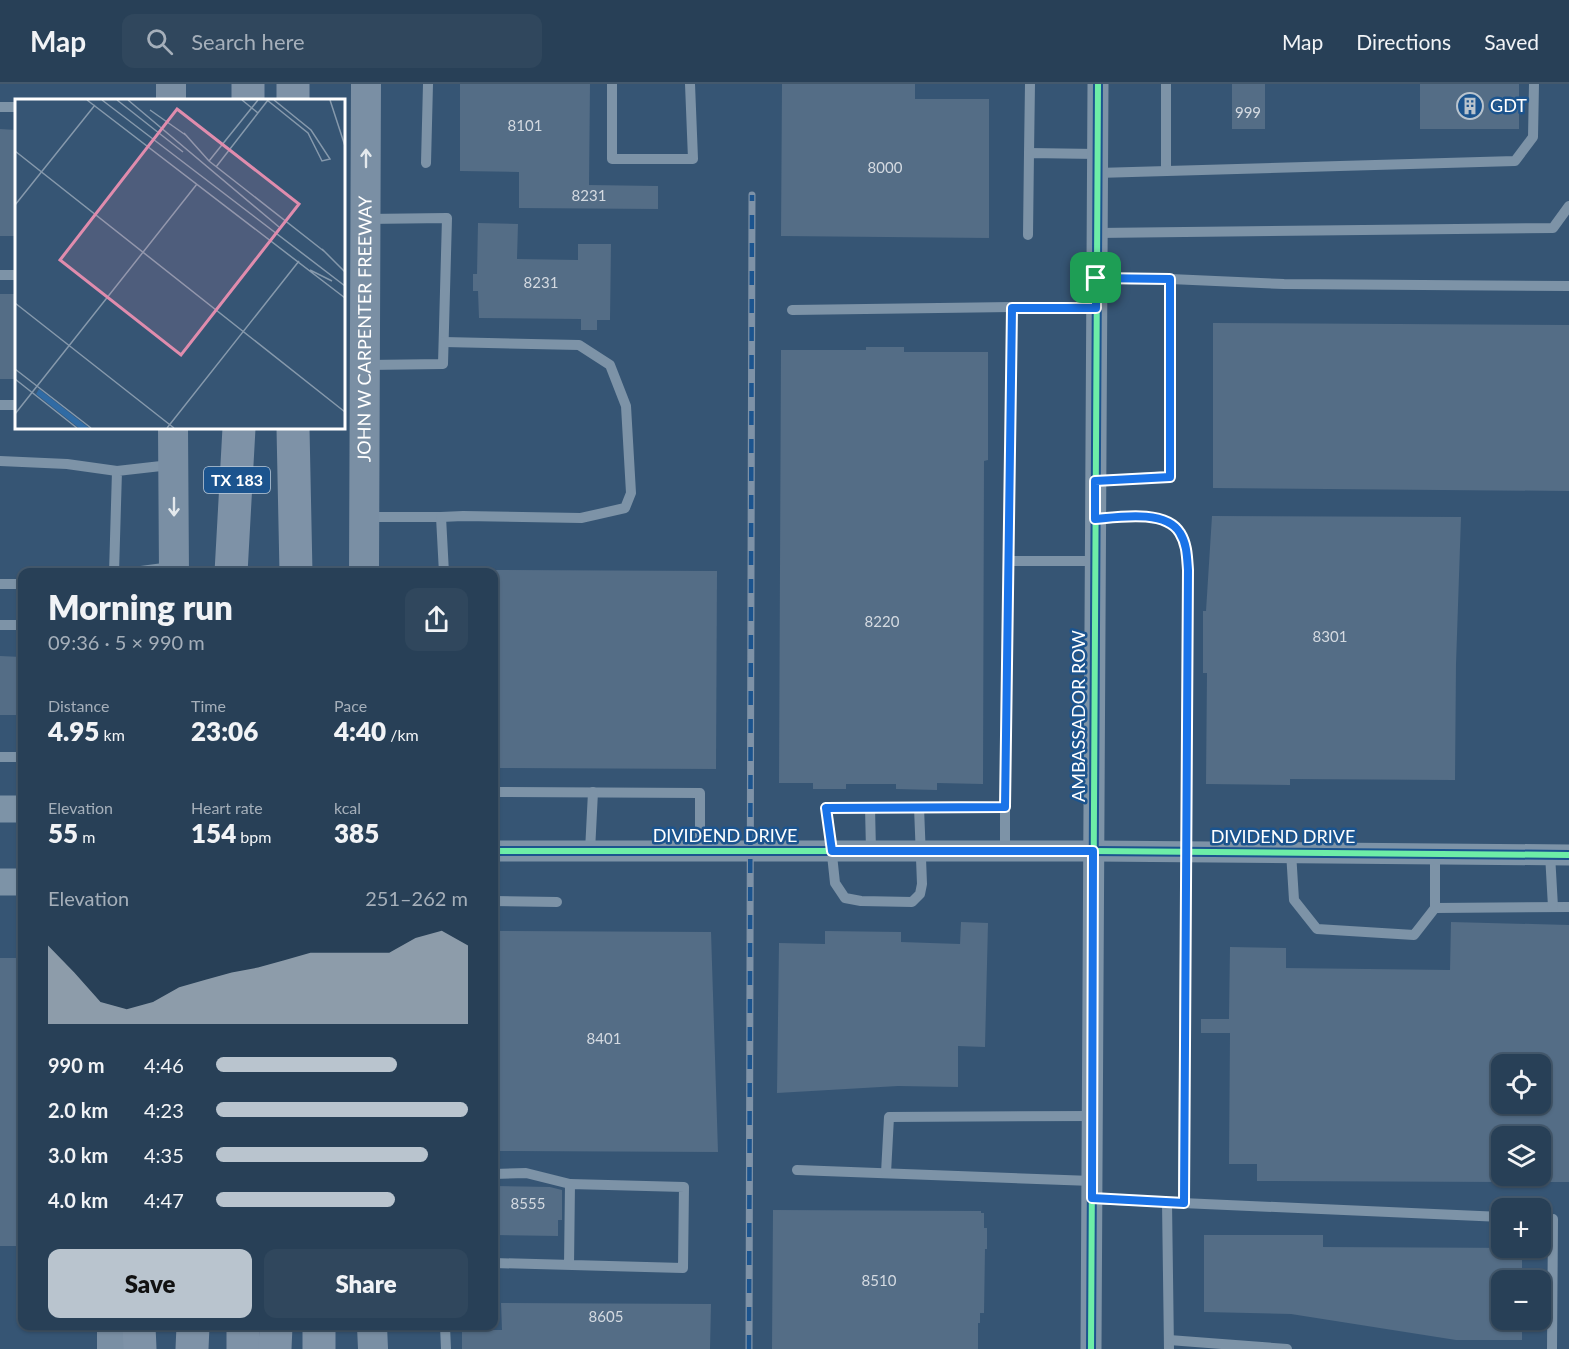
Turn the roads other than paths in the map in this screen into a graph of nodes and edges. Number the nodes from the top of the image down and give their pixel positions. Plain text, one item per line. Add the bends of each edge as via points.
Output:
1 (366, 84) edge
2 (428, 84) edge
3 (612, 84) edge
4 (690, 84) edge
5 (1030, 84) edge
6 (1098, 84) edge
7 (1166, 84) edge
8 (1534, 84) edge
9 (1029, 153) junction
10 (426, 163) dead end
11 (1097, 163) junction
12 (1166, 171) junction
13 (1569, 206) edge
14 (366, 219) junction
15 (1096, 233) junction
16 (1028, 235) dead end
17 (1096, 278) junction
18 (1170, 279) junction
19 (1569, 286) edge
20 (1012, 308) junction
21 (1096, 308) junction
22 (792, 310) dead end
23 (444, 342) junction
24 (365, 365) junction
25 (173, 429) edge
26 (239, 429) edge
27 (293, 429) edge
28 (0, 461) edge
29 (174, 465) junction
30 (117, 471) junction
31 (1095, 481) junction
32 (293, 488) junction
33 (364, 517) junction
34 (441, 517) junction
35 (1095, 519) junction
36 (234, 532) junction
37 (1009, 561) junction
38 (1095, 561) junction
39 (114, 568) edge
40 (174, 568) edge
41 (231, 568) edge
42 (245, 568) edge
43 (280, 568) edge
44 (296, 568) edge
45 (364, 568) edge
46 (444, 568) edge
47 (0, 584) edge
48 (18, 584) edge
49 (0, 625) edge
50 (18, 625) edge
51 (0, 757) edge
52 (18, 758) edge
53 (498, 792) edge
54 (593, 792) junction
55 (870, 807) junction
56 (919, 807) junction
57 (1005, 807) junction
58 (0, 809) edge
59 (18, 809) edge
60 (498, 850) edge
61 (590, 851) junction
62 (700, 851) junction
63 (832, 851) junction
64 (871, 851) junction
65 (921, 851) junction
66 (1005, 851) junction
67 (1093, 851) junction
68 (1186, 851) junction
69 (1291, 852) junction
70 (1435, 853) junction
71 (1559, 854) edge
72 (0, 882) edge
73 (18, 882) edge
74 (498, 901) edge
75 (557, 902) dead end
76 (1553, 907) junction
77 (1569, 907) edge
78 (1436, 908) junction
79 (1092, 1116) junction
80 (797, 1170) dead end
81 (886, 1173) junction
82 (498, 1174) edge
83 (570, 1184) junction
84 (1092, 1190) junction
85 (1167, 1202) junction
86 (1184, 1203) junction
87 (1491, 1217) edge
88 (1551, 1219) edge
89 (498, 1263) edge
90 (569, 1265) junction
91 (112, 1330) edge
92 (139, 1330) edge
93 (193, 1330) edge
94 (243, 1330) edge
95 (276, 1330) edge
96 (319, 1330) edge
97 (372, 1330) edge
98 (445, 1330) edge
99 (1169, 1345) edge
100 (112, 1349) edge
101 (140, 1349) edge
102 (192, 1349) edge
103 (243, 1349) edge
104 (275, 1349) edge
105 (319, 1349) edge
106 (373, 1349) edge
107 (446, 1349) edge
108 (1091, 1349) edge
109 (1287, 1349) edge
110 (1551, 1349) edge

14 -> 1 main road, JOHN W CARPENTER FREEWAY
2 - 10 lane
3 - 4 lane via 612,159 693,159
5 - 9 lane
6 - 11 street, AMBASSADOR ROW
7 - 12 lane
8 - 12 lane via 1533,137 1515,161
9 - 11 lane
9 - 16 lane
11 - 12 lane
11 - 15 street, AMBASSADOR ROW
13 - 15 lane via 1552,228
14 - 23 lane via 447,218
14 - 24 main road, JOHN W CARPENTER FREEWAY
15 - 17 street, AMBASSADOR ROW
17 - 18 lane
17 - 21 street, AMBASSADOR ROW
18 - 19 lane
18 - 31 lane via 1170,477
20 - 21 lane
20 - 22 lane
20 - 37 lane
21 - 31 street, AMBASSADOR ROW
23 - 24 lane via 443,364
23 - 34 lane via 579,345 610,365 626,406 631,493 625,508 581,518
24 - 33 main road, JOHN W CARPENTER FREEWAY
25 - 29 main road
26 - 36 highway, TX 183
27 - 32 highway, TX 183
28 - 30 lane
29 - 30 lane
29 -> 40 main road
30 - 39 lane
31 - 35 street, AMBASSADOR ROW
32 - 43 highway
32 - 44 highway, TX 183
33 - 34 lane
33 - 45 main road, JOHN W CARPENTER FREEWAY
34 - 46 lane
35 - 38 street, AMBASSADOR ROW
35 - 68 lane via 1163,519 1179,531 1186,547
36 - 41 highway, TX 183
36 - 42 highway
37 - 38 lane
37 - 57 lane
38 - 67 street, AMBASSADOR ROW
47 - 48 lane
49 - 50 lane
51 - 52 lane
53 - 54 lane
54 - 61 lane
54 - 62 lane via 700,793
55 - 56 lane
55 - 63 lane via 826,808
55 - 64 lane
56 - 57 lane
56 - 65 lane
57 - 66 lane
58 - 59 street
60 - 61 street, DIVIDEND DRIVE
61 - 62 street, DIVIDEND DRIVE
62 - 63 street, DIVIDEND DRIVE
63 - 64 street, DIVIDEND DRIVE
63 - 65 lane via 835,883 845,898 912,902 920,894
64 - 65 street, DIVIDEND DRIVE
65 - 66 street, DIVIDEND DRIVE
66 - 67 street, DIVIDEND DRIVE
67 - 68 street, DIVIDEND DRIVE
67 - 79 street, AMBASSADOR ROW
68 - 69 street, DIVIDEND DRIVE
68 - 86 lane
69 - 70 street, DIVIDEND DRIVE
69 - 78 lane via 1294,900 1317,929 1414,935
70 - 71 street, DIVIDEND DRIVE
70 - 78 lane
71 - 76 lane
72 - 73 street
74 - 75 lane
76 - 77 lane
76 - 78 lane
79 - 81 lane via 889,1117
79 - 84 street, AMBASSADOR ROW
80 - 81 lane
81 - 84 lane
82 - 83 lane via 526,1173
83 - 90 lane
83 - 90 lane via 684,1188 683,1268
84 - 85 lane
84 - 108 street, AMBASSADOR ROW
85 - 86 lane
85 - 99 lane
86 - 87 lane
88 - 110 lane
89 - 90 lane
91 - 100 main road
92 - 101 highway
93 - 102 highway
94 - 103 highway
95 - 104 highway
96 - 105 highway
97 - 106 main road
98 - 107 lane
99 - 109 lane

